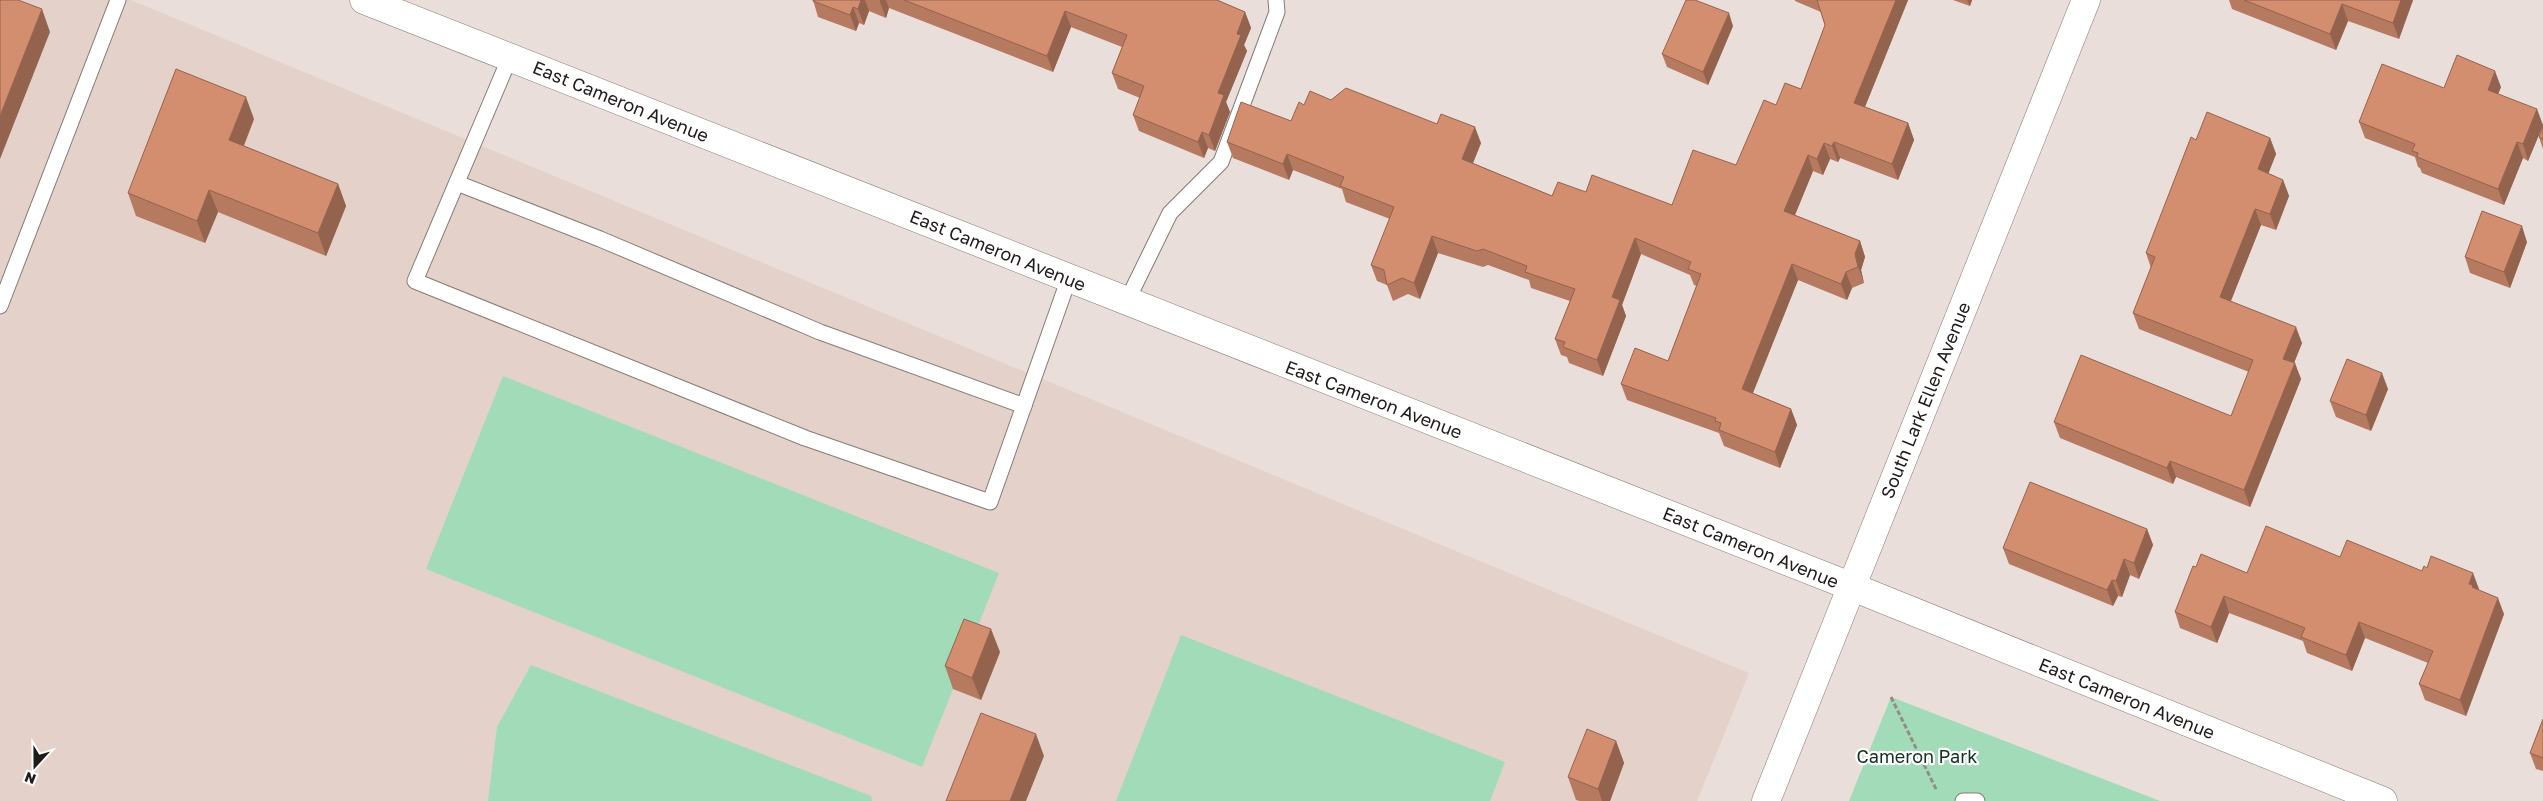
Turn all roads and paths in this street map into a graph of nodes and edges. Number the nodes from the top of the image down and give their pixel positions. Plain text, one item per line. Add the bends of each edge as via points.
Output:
1 (118, 0) edge
2 (364, 0) edge
3 (1276, 0) edge
4 (2086, 0) edge
5 (510, 58) junction
6 (457, 183) junction
7 (1069, 278) junction
8 (1127, 301) junction
9 (0, 306) edge
10 (1024, 406) junction
11 (1850, 586) junction
12 (1891, 697) dead end
13 (1937, 792) dead end
14 (1766, 801) edge
15 (1963, 801) edge
16 (1977, 801) edge
17 (2383, 801) edge

1 - 9 lane
2 - 5 main road, East Cameron Avenue
3 - 8 lane via 1277,12 1221,162 1170,213
4 - 11 main road, South Lark Ellen Avenue
5 - 6 lane
5 - 7 main road, East Cameron Avenue
6 - 10 lane via 820,332
6 - 10 lane via 416,281 805,438 990,502
7 - 8 main road, East Cameron Avenue
7 - 10 lane
8 - 11 main road, East Cameron Avenue
11 - 14 main road, South Lark Ellen Avenue
11 - 17 main road, East Cameron Avenue
12 - 13 path
15 - 16 lane

